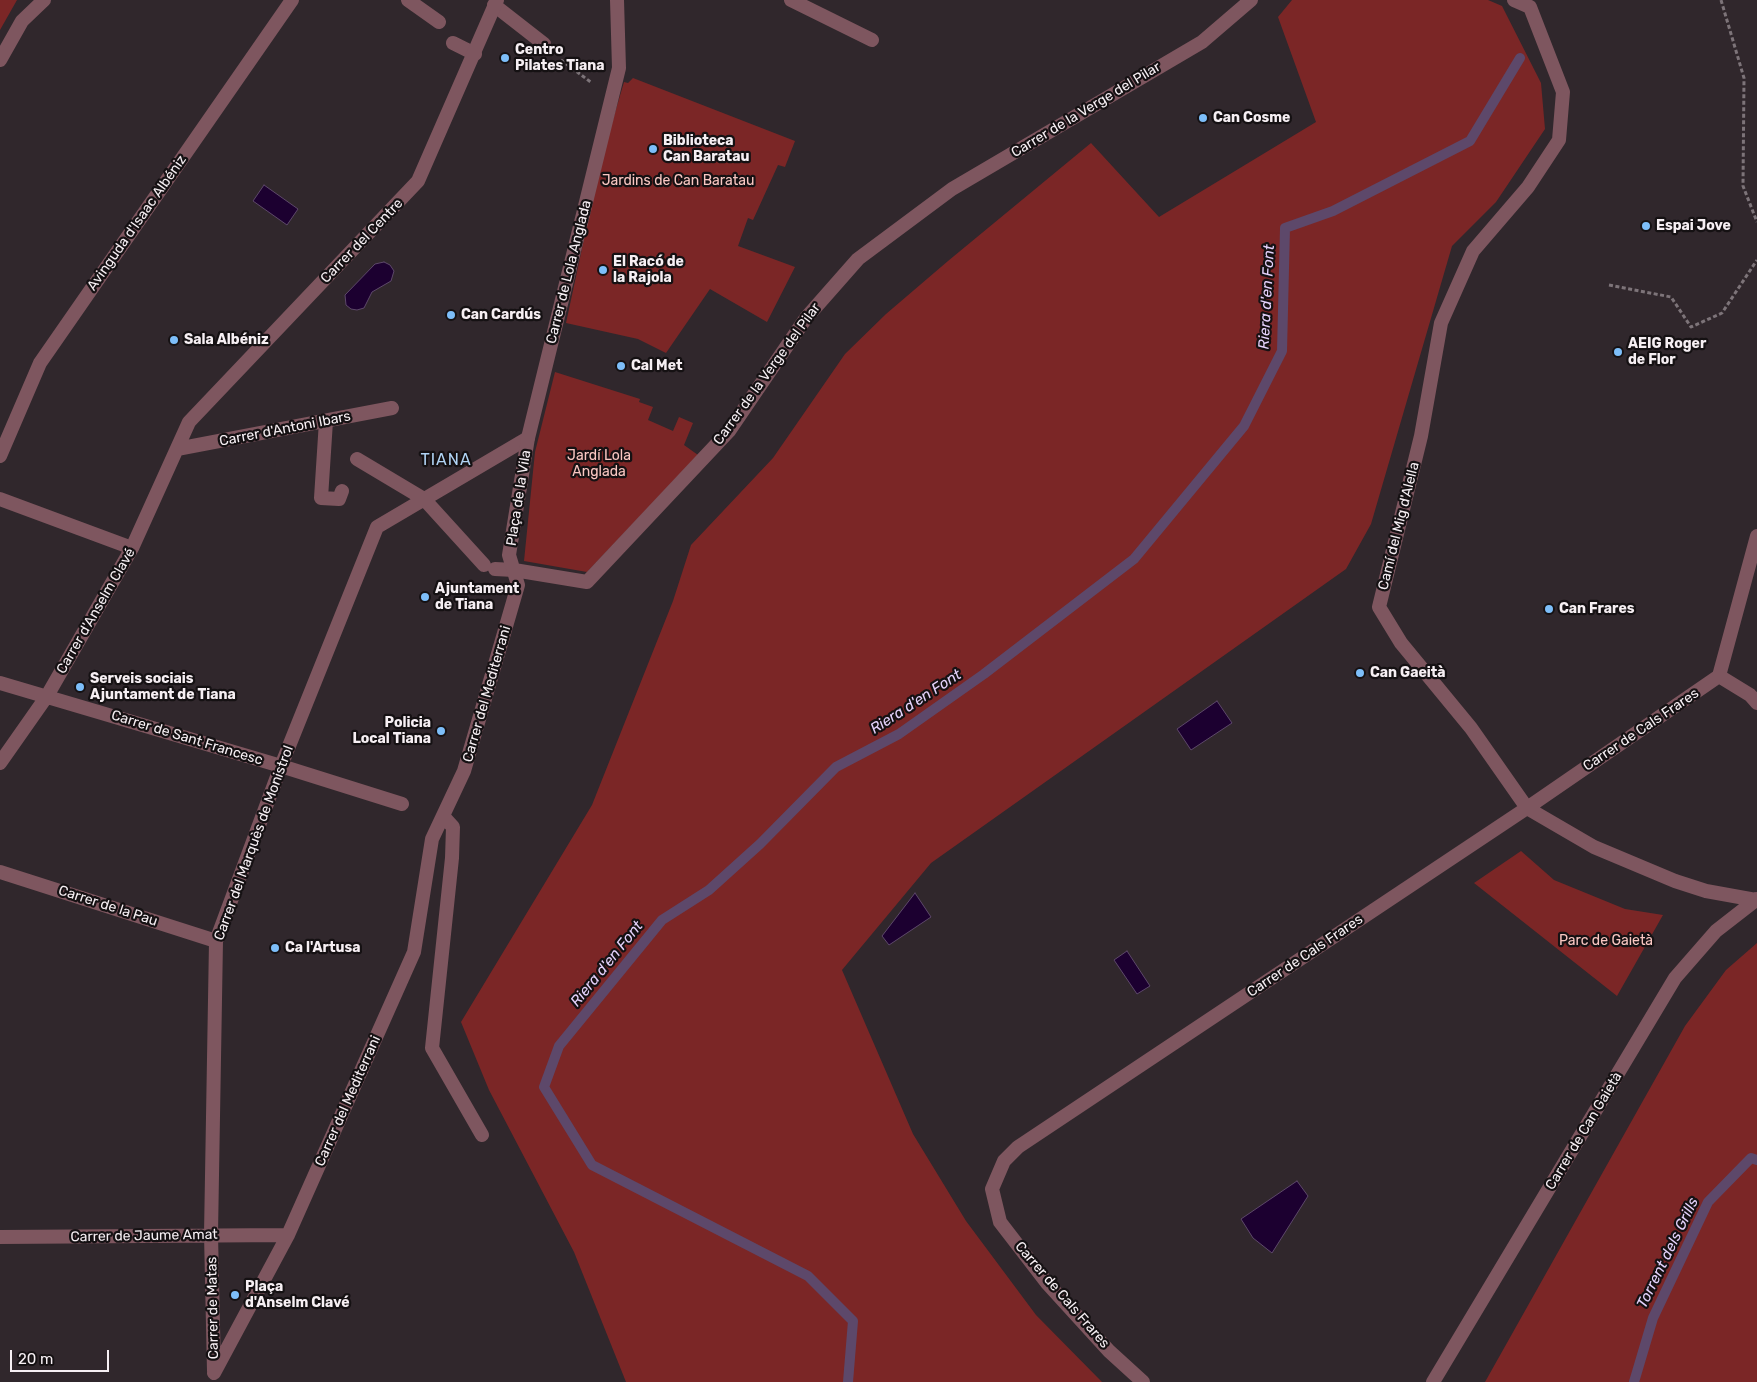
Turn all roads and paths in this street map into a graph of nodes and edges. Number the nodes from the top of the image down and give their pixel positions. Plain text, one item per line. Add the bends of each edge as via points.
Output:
1 (44, 0) edge
2 (292, 0) edge
3 (408, 0) edge
4 (617, 0) edge
5 (791, 0) edge
6 (1250, 0) edge
7 (1514, 0) edge
8 (1721, 0) edge
9 (496, 2) edge
10 (439, 22) dead end
11 (872, 40) dead end
12 (453, 43) dead end
13 (544, 44) joint
14 (475, 54) junction
15 (0, 60) edge
16 (614, 88) junction
17 (1757, 222) edge
18 (1757, 260) edge
19 (1609, 285) dead end
20 (546, 367) joint
21 (392, 408) dead end
22 (326, 421) junction
23 (528, 438) junction
24 (177, 449) junction
25 (0, 456) edge
26 (357, 459) dead end
27 (342, 491) dead end
28 (424, 499) junction
29 (0, 500) edge
30 (377, 528) joint
31 (1757, 536) edge
32 (132, 548) junction
33 (514, 570) junction
34 (1719, 676) junction
35 (0, 683) edge
36 (47, 696) junction
37 (1757, 703) edge
38 (0, 763) edge
39 (281, 766) junction
40 (402, 804) dead end
41 (1528, 808) junction
42 (442, 816) junction
43 (0, 872) edge
44 (1756, 900) edge
45 (216, 941) junction
46 (482, 1135) dead end
47 (211, 1234) junction
48 (288, 1235) junction
49 (0, 1237) edge
50 (214, 1378) edge
51 (1143, 1382) edge
52 (1433, 1382) edge

1 - 15 street via 22,21
2 - 25 street, Avinguda d'Isaac Albéniz via 40,362
3 - 10 street
4 - 16 street, Carrer de Lola Anglada via 619,68
5 - 11 street
6 - 33 street, Carrer de la Verge del Pilar via 1202,42 952,189 858,259 806,318 729,431 587,582
7 - 41 street, Camí del Mig d'Alella via 1530,7 1563,92 1559,140 1528,187 1473,251 1441,323 1421,436 1378,607 1401,643 1471,728
8 - 17 path via 1744,78 1743,186
9 - 13 street
9 - 14 street, Carrer del Centre
12 - 14 street
13 - 16 path via 572,70 592,83
14 - 24 street, Carrer del Centre via 418,181 189,422
16 - 20 street, Carrer de Lola Anglada
18 - 19 path via 1722,313 1692,327 1671,297
20 - 23 street, Plaça de la Vila
21 - 22 street, Carrer d'Antoni Ibars
22 - 24 street, Carrer d'Antoni Ibars
22 - 27 street via 321,498 339,499
23 - 28 street, Plaça de la Vila
23 - 33 street, Plaça de la Vila via 509,555
24 - 32 street, Carrer d'Anselm Clavé
26 - 28 street
28 - 30 street, Plaça de la Vila
28 - 33 street via 490,567
29 - 32 street
30 - 39 street, Carrer del Marquès de Monistrol
31 - 34 street
32 - 36 street, Carrer d'Anselm Clavé
33 - 42 street, Carrer del Mediterrani via 518,585 516,594 464,771
34 - 37 street
34 - 41 street, Carrer de Cals Frares
35 - 36 street, Carrer de Sant Francesc
36 - 38 street, Carrer d'Anselm Clavé
36 - 39 street, Carrer de Sant Francesc
39 - 40 street, Carrer de Sant Francesc
39 - 45 street, Carrer del Marquès de Monistrol
41 - 44 street, Camí del Mig d'Alella via 1594,847 1675,881 1706,891
41 - 51 street, Carrer de Cals Frares via 1018,1148 1004,1161 992,1189 1000,1222 1047,1283
42 - 46 street via 453,827 452,858 432,1048
42 - 48 street, Carrer del Mediterrani via 432,838 414,952
43 - 45 street, Carrer de la Pau
44 - 52 street, Carrer de Can Gaietà via 1716,931 1675,978
45 - 47 street, Carrer del Marquès de Monistrol
47 - 48 street, Carrer de Jaume Amat
47 - 49 street, Carrer de Jaume Amat
47 - 50 street, Carrer de Matas
48 - 50 street, Carrer del Mediterrani

